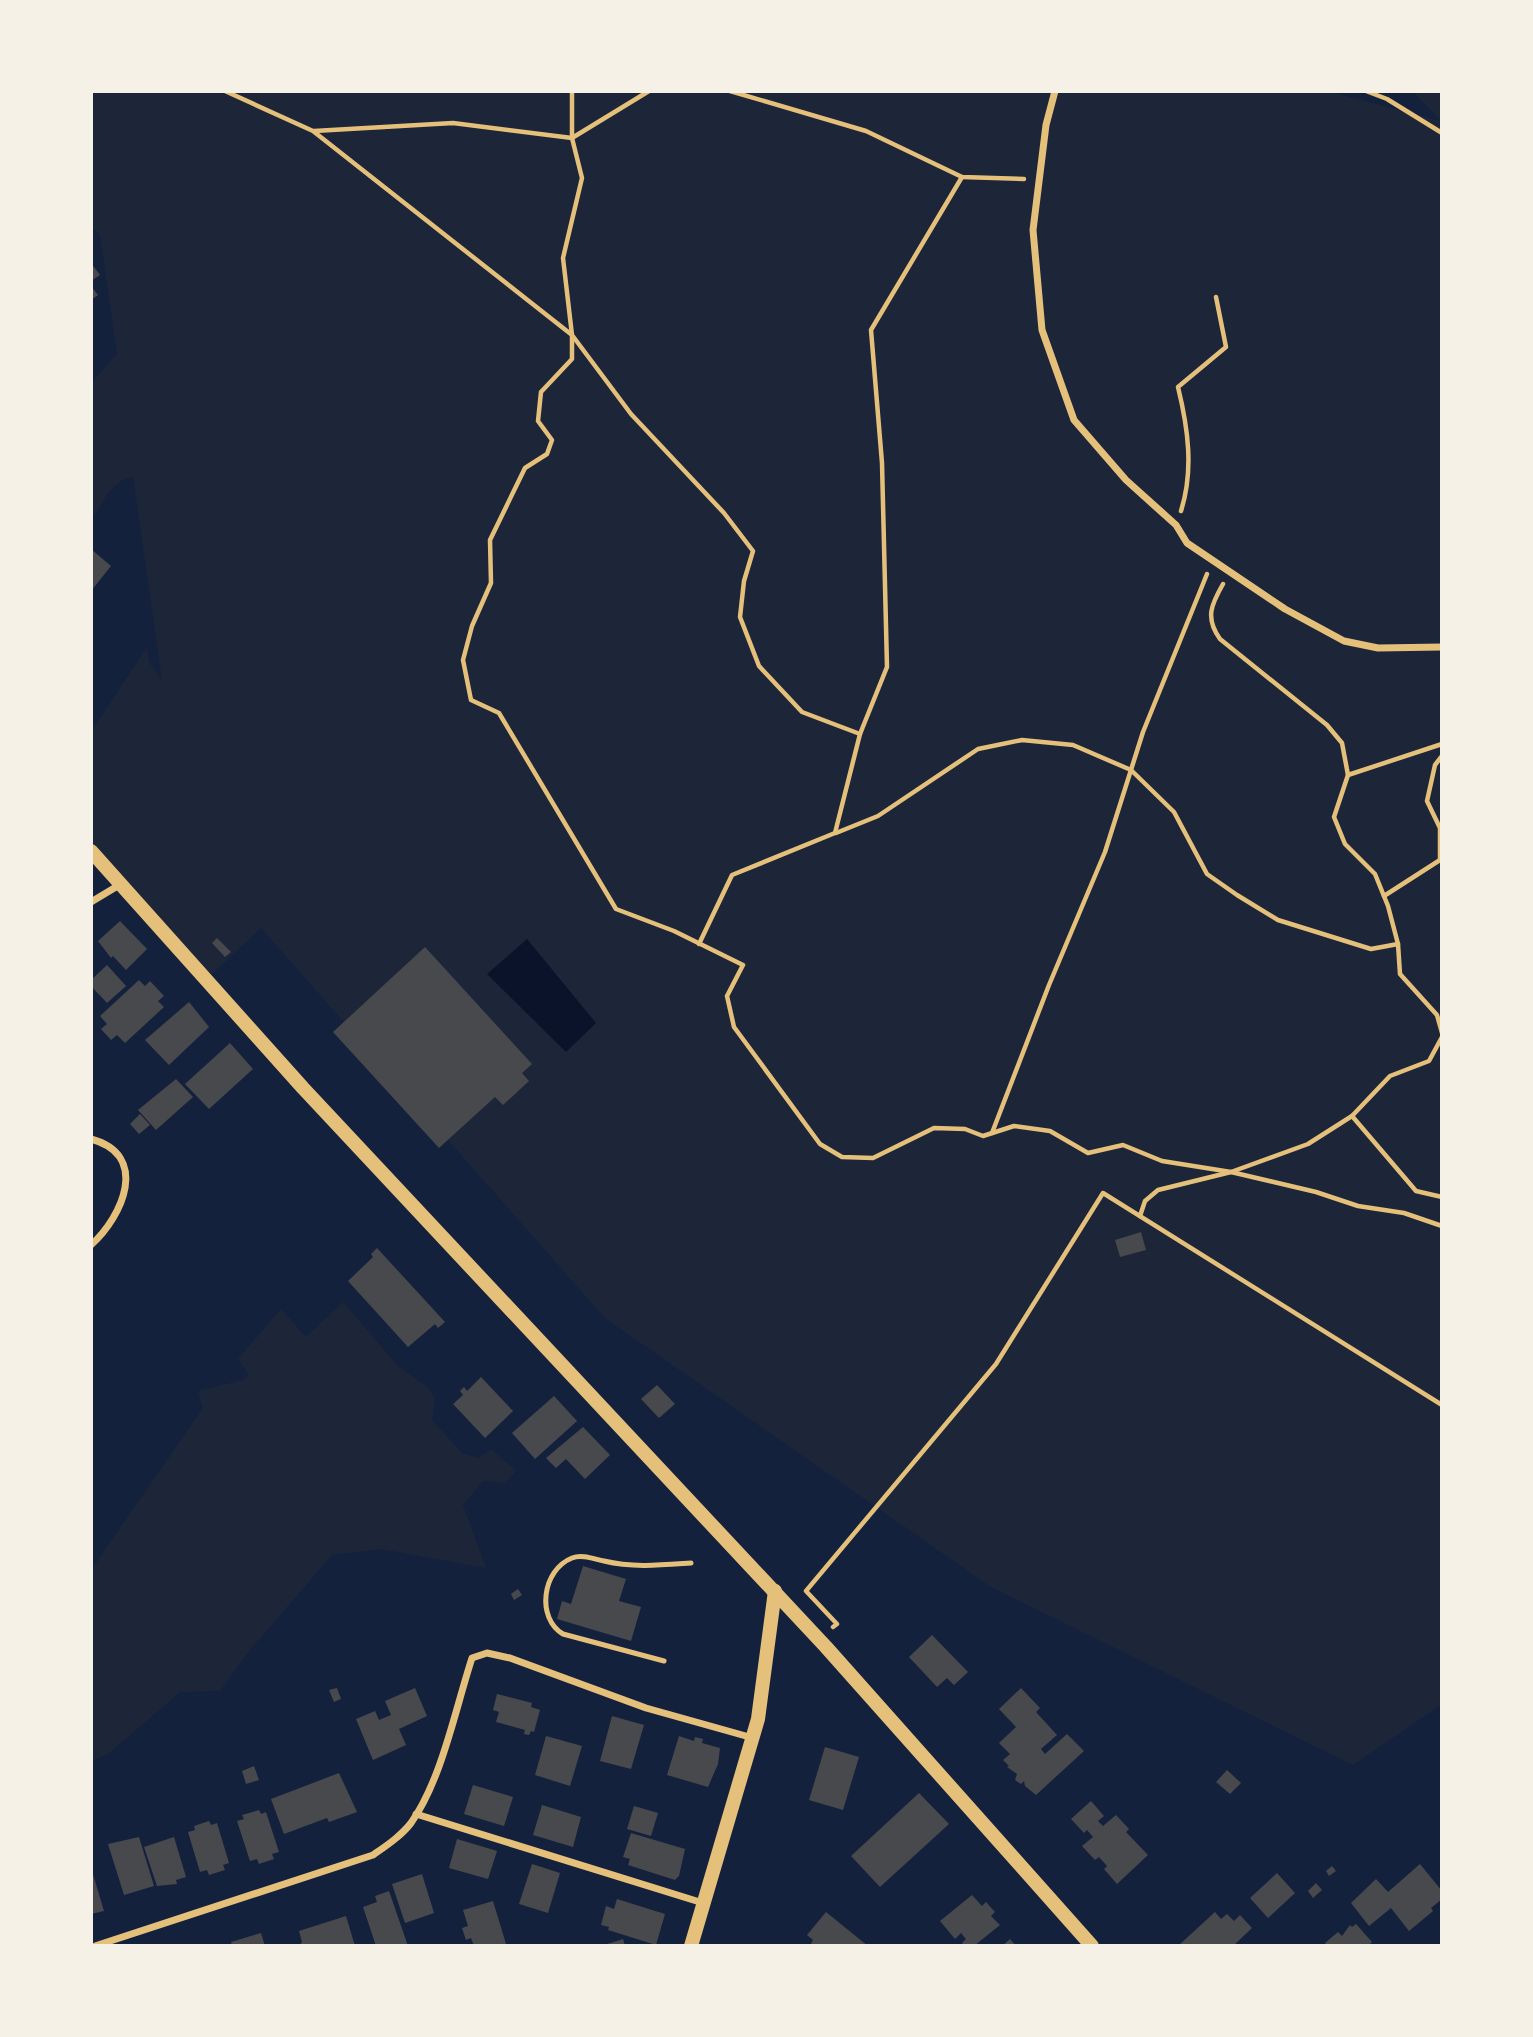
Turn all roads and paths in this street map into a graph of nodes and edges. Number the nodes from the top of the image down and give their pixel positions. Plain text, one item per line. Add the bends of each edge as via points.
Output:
1 (225, 91) edge
2 (572, 91) edge
3 (649, 91) edge
4 (730, 91) edge
5 (1055, 91) edge
6 (1366, 91) edge
7 (313, 131) junction
8 (1442, 133) edge
9 (572, 138) junction
10 (962, 177) junction
11 (1039, 179) junction
12 (1216, 297) dead end
13 (572, 335) junction
14 (1176, 525) junction
15 (1213, 560) junction
16 (1216, 597) dead end
17 (1442, 647) edge
18 (860, 734) junction
19 (1442, 744) edge
20 (1442, 756) edge
21 (1131, 770) junction
22 (1348, 775) junction
23 (835, 833) junction
24 (91, 851) edge
25 (122, 884) junction
26 (1384, 896) junction
27 (91, 902) edge
28 (699, 944) junction
29 (1398, 944) junction
30 (1442, 1035) edge
31 (1352, 1116) junction
32 (992, 1133) junction
33 (91, 1139) edge
34 (1231, 1172) junction
35 (1442, 1197) edge
36 (1140, 1216) junction
37 (1442, 1226) edge
38 (91, 1245) edge
39 (1442, 1405) edge
40 (691, 1563) dead end
41 (775, 1591) junction
42 (819, 1639) junction
43 (664, 1661) dead end
44 (754, 1738) junction
45 (416, 1814) junction
46 (704, 1903) junction
47 (95, 1946) edge
48 (691, 1946) edge
49 (1092, 1946) edge

1 - 7 path
2 - 9 path
3 - 9 path
4 - 10 path via 866,131
5 - 11 street
6 - 8 path
7 - 9 path via 453,123
7 - 13 path
9 - 13 path via 582,178 562,258
10 - 11 path
10 - 18 path via 871,330 882,463 887,667
11 - 14 street via 1033,230 1042,330 1074,419 1126,480
12 - 14 path via 1226,347 1178,387 1188,431 1187,493
13 - 18 path via 631,414 724,513 752,551 740,617 759,666 802,712
13 - 28 path via 572,359 541,392 538,421 552,440 550,447 525,468 490,541 491,583 463,660 471,700 499,713 616,909
14 - 15 street via 1187,543
15 - 17 street via 1285,609 1344,641 1378,648
15 - 21 path
16 - 22 path via 1210,620 1220,639 1327,725 1342,743
18 - 23 path
19 - 22 path
20 - 26 path via 1435,765 1427,801 1440,828 1440,860
21 - 23 path via 1073,745 1022,740 978,749 878,816
21 - 29 path via 1174,811 1207,874 1237,895 1278,920 1371,949
21 - 32 path via 1105,852
22 - 26 path via 1334,817 1345,845 1375,874
23 - 28 path via 732,875
24 - 25 main road
25 - 27 street
25 - 41 main road via 303,1088
26 - 29 path
28 - 32 path via 743,965 727,996 734,1027 820,1144 842,1157 873,1158 934,1128 965,1129 983,1136
29 - 30 path via 1400,974 1437,1015
30 - 31 path via 1429,1061 1390,1076
31 - 34 path via 1308,1144
31 - 35 path via 1416,1191
32 - 34 path via 1014,1126 1050,1131 1088,1153 1123,1145 1162,1161
33 - 38 street via 107,1143 115,1151 127,1182 125,1195
34 - 36 path via 1158,1191 1144,1201
34 - 37 path
36 - 39 path
36 - 42 path via 1104,1193 996,1364 806,1591 837,1624
40 - 43 lane via 634,1566 582,1556 561,1565 547,1590 548,1619 563,1634
41 - 42 main road
41 - 44 main road
42 - 49 main road
44 - 45 street via 487,1653 472,1658 428,1793
44 - 46 main road
45 - 46 street
45 - 47 street via 396,1838 373,1855
46 - 48 main road

